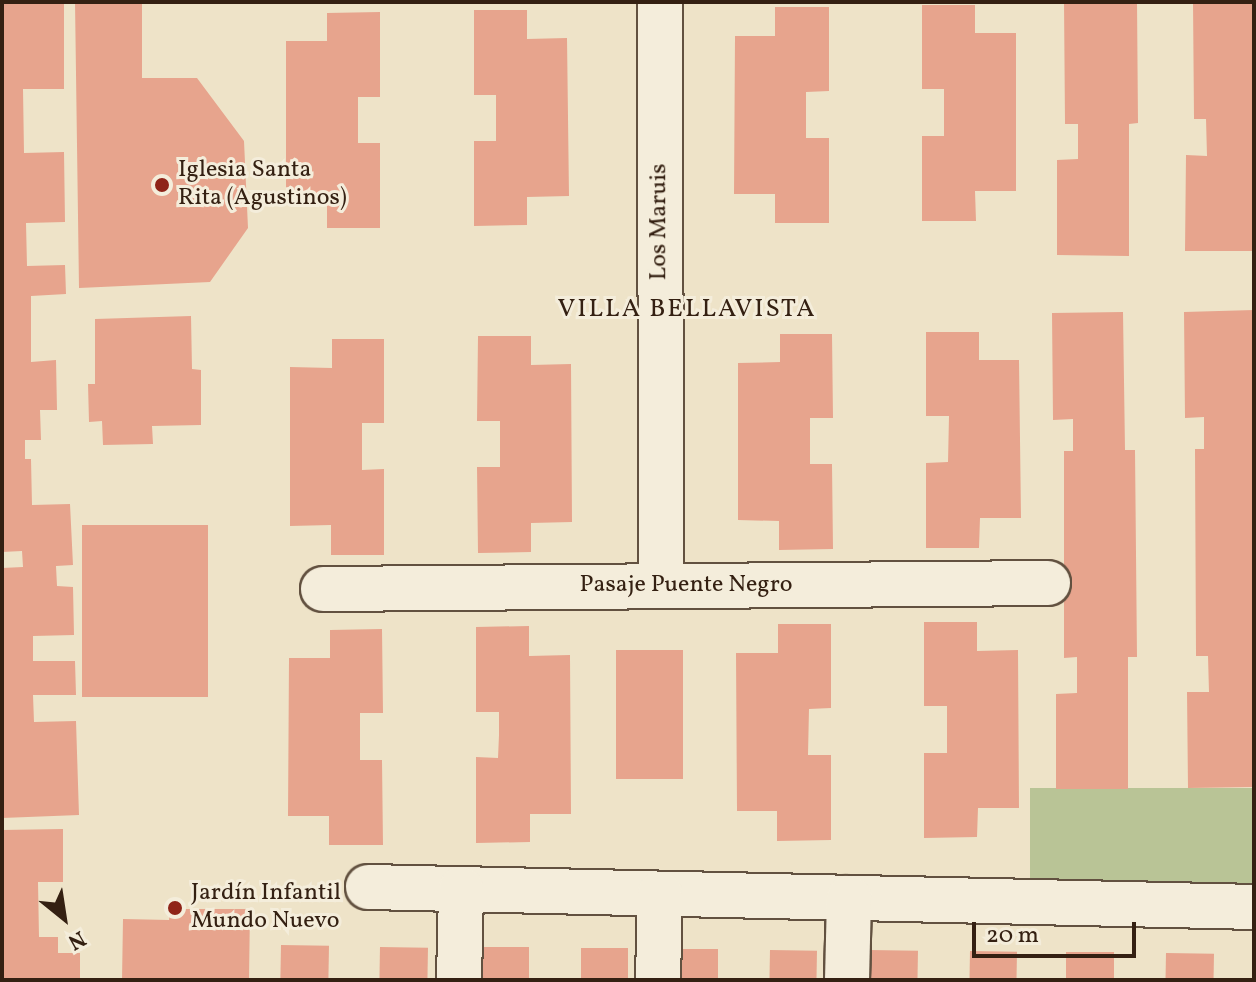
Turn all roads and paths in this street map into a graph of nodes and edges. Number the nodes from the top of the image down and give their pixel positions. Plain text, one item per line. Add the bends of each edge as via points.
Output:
1 (660, 2) edge
2 (1048, 583) dead end
3 (661, 586) junction
4 (323, 589) dead end
5 (368, 887) dead end
6 (461, 889) junction
7 (660, 894) junction
8 (849, 898) junction
9 (1254, 907) edge
10 (459, 980) edge
11 (658, 980) edge
12 (847, 980) edge

1 - 3 street, Los Maruis
2 - 3 street, Pasaje Puente Negro
3 - 4 street, Pasaje Puente Negro
5 - 6 street
6 - 7 street
6 - 10 street
7 - 8 street
7 - 11 street
8 - 9 street
8 - 12 street

